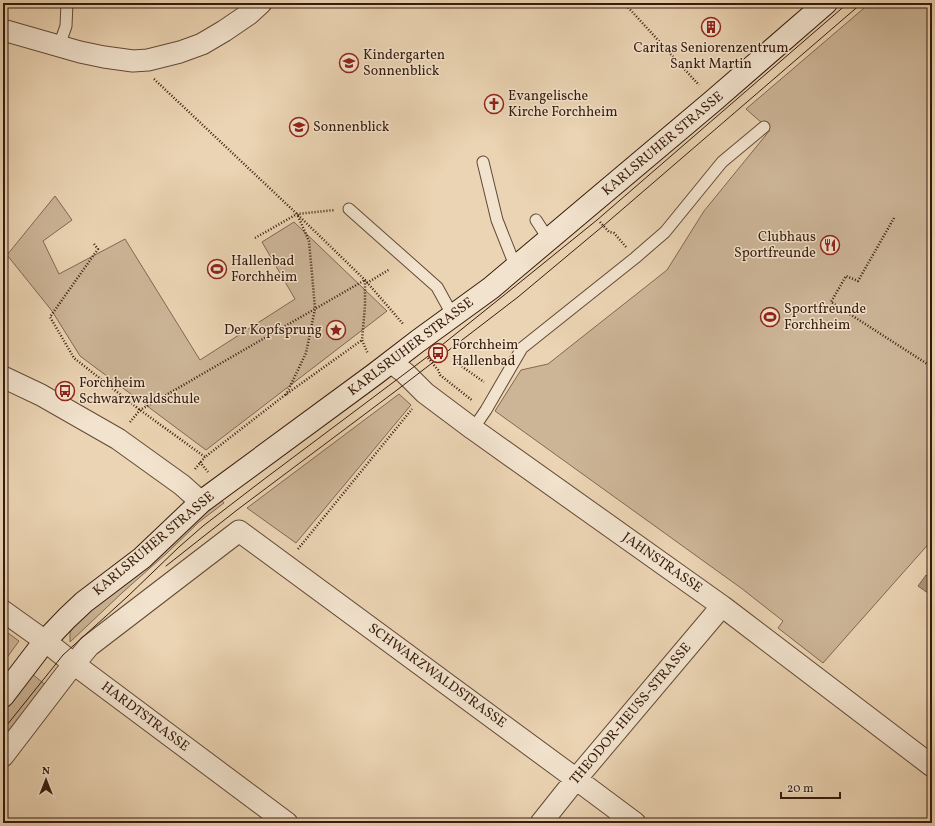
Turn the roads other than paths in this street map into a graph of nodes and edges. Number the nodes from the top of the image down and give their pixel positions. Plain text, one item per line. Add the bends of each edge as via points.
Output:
1 (67, 3) edge
2 (261, 3) edge
3 (826, 3) edge
4 (3, 30) edge
5 (59, 46) junction
6 (764, 127) dead end
7 (483, 162) dead end
8 (349, 209) road end
9 (536, 220) dead end
10 (549, 240) junction
11 (516, 268) junction
12 (453, 316) junction
13 (383, 368) junction
14 (3, 376) edge
15 (473, 429) junction
16 (201, 502) junction
17 (722, 606) junction
18 (3, 611) edge
19 (45, 641) junction
20 (74, 664) junction
21 (3, 696) edge
22 (3, 756) edge
23 (932, 766) edge
24 (576, 779) junction
25 (287, 823) edge
26 (541, 823) edge
27 (635, 823) edge

1 - 5 lane via 66,26
2 - 5 street via 249,14 202,44 148,60 133,61 104,57
3 - 10 street, KARLSRUHER STRASSE
4 - 5 street
6 - 15 lane via 722,162 665,232 522,348
7 - 11 lane via 497,220
8 - 12 lane via 437,287
9 - 10 lane
10 - 11 street, KARLSRUHER STRASSE
11 - 12 street, KARLSRUHER STRASSE
12 - 13 street, KARLSRUHER STRASSE
13 - 15 street, JAHNSTRASSE via 405,373 425,393
13 - 16 street, KARLSRUHER STRASSE
14 - 16 street via 118,439 182,485
15 - 17 street, JAHNSTRASSE
16 - 19 street, KARLSRUHER STRASSE via 142,558 84,602
17 - 23 street, JAHNSTRASSE
17 - 24 street, THEODOR-HEUSS-STRASSE
18 - 19 street, HARDTSTRASSE
19 - 20 street, HARDTSTRASSE
19 - 21 street, KARLSRUHER STRASSE
20 - 22 street
20 - 24 street, SCHWARZWALDSTRASSE via 88,646 239,531
20 - 25 street, HARDTSTRASSE
24 - 26 street, THEODOR-HEUSS-STRASSE
24 - 27 street, SCHWARZWALDSTRASSE

